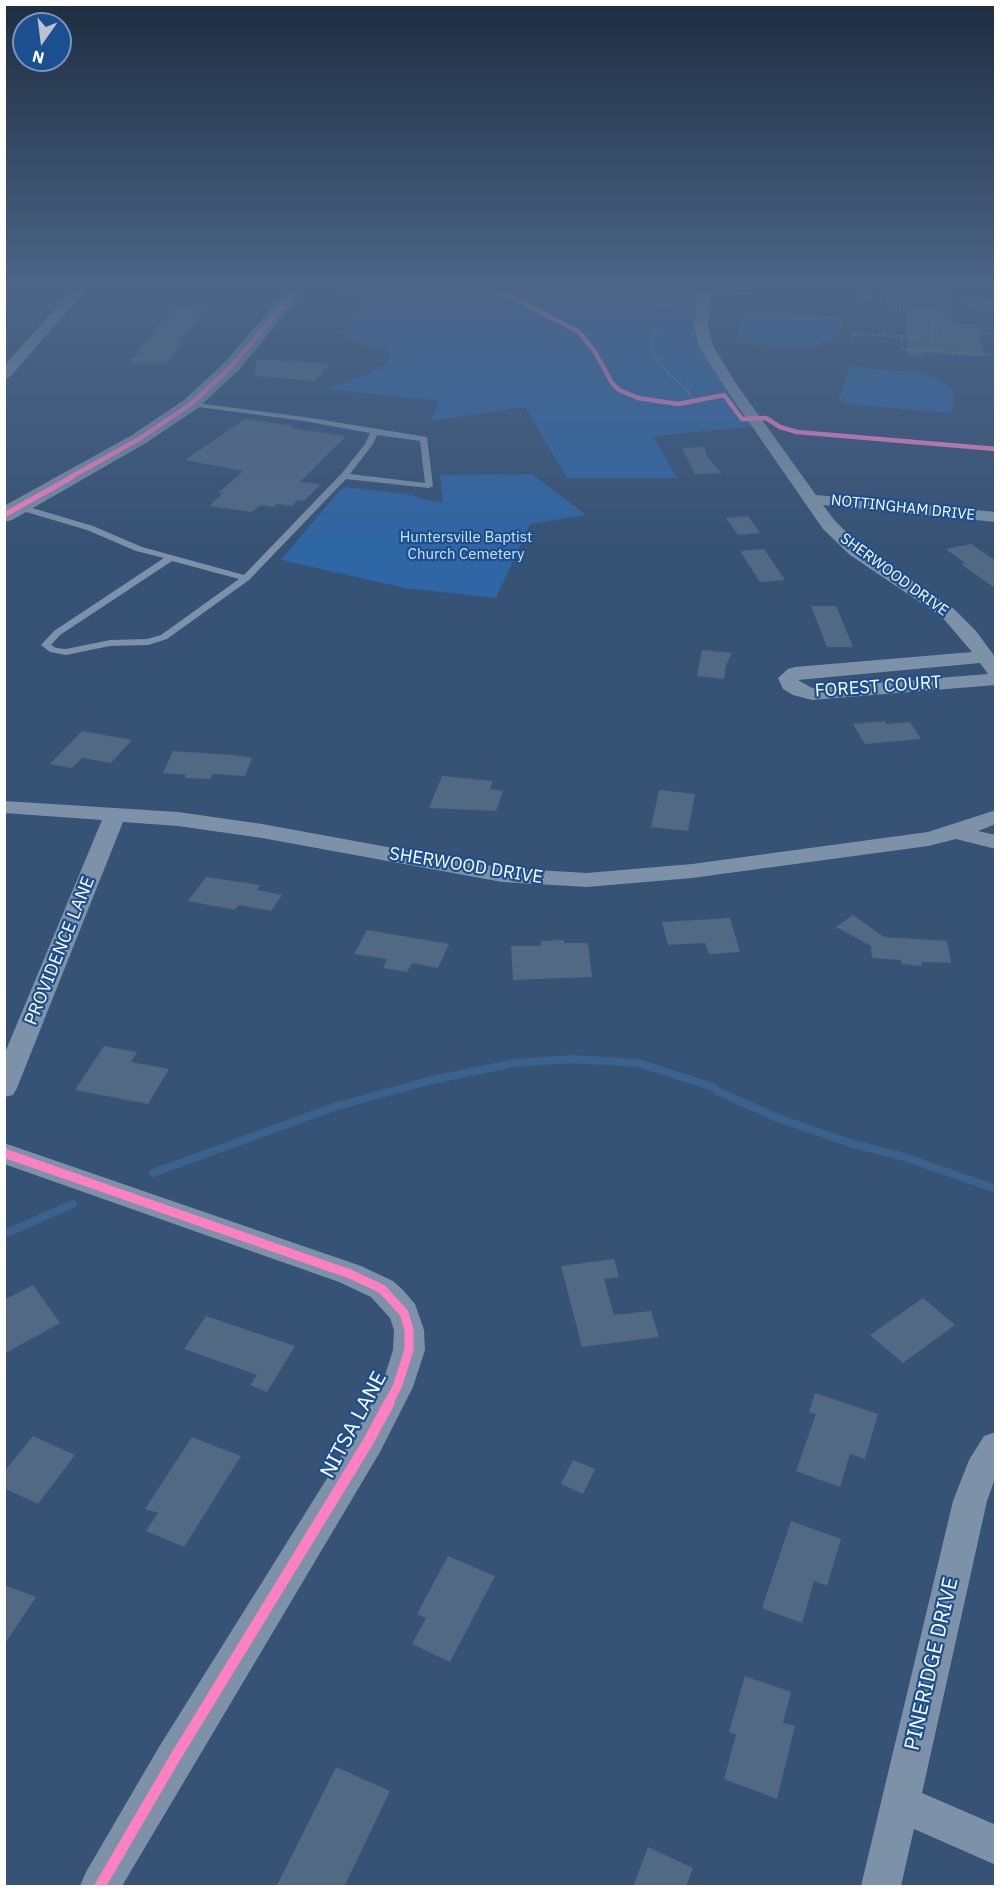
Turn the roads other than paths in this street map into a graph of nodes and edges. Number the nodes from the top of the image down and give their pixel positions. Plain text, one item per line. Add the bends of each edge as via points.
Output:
1 (220, 377) edge
2 (727, 377) edge
3 (190, 404) junction
4 (374, 432) junction
5 (343, 476) junction
6 (810, 499) junction
7 (12, 511) edge
8 (996, 517) edge
9 (170, 558) junction
10 (246, 578) junction
11 (991, 664) edge
12 (996, 679) edge
13 (4, 807) edge
14 (115, 814) junction
15 (996, 816) edge
16 (956, 832) junction
17 (996, 842) edge
18 (4, 1088) edge
19 (4, 1153) edge
20 (996, 1446) edge
21 (900, 1803) junction
22 (996, 1845) edge
23 (100, 1887) edge
24 (881, 1887) edge

1 - 3 main road
2 - 6 street, SHERWOOD DRIVE
3 - 4 lane
3 - 7 main road via 138,439
4 - 5 lane
4 - 5 lane via 424,439 429,486
5 - 10 lane
6 - 8 street, NOTTINGHAM DRIVE
6 - 11 street, SHERWOOD DRIVE via 841,538 948,613
7 - 9 lane via 71,522
9 - 10 lane
9 - 10 lane via 57,633 46,645 66,652 164,638
11 - 12 street, FOREST COURT via 795,674 788,678 790,685 812,694
13 - 14 street, SHERWOOD DRIVE
14 - 16 street, SHERWOOD DRIVE via 230,826 447,866 553,880 692,872 917,841
14 - 18 street, PROVIDENCE LANE
15 - 16 street, SHERWOOD DRIVE
16 - 17 street
19 - 23 street, NITSA LANE via 350,1274 392,1298 404,1313 409,1330 409,1350 398,1388
20 - 21 street, PINERIDGE DRIVE via 981,1470 970,1501
21 - 22 street
21 - 24 street, PINERIDGE DRIVE

